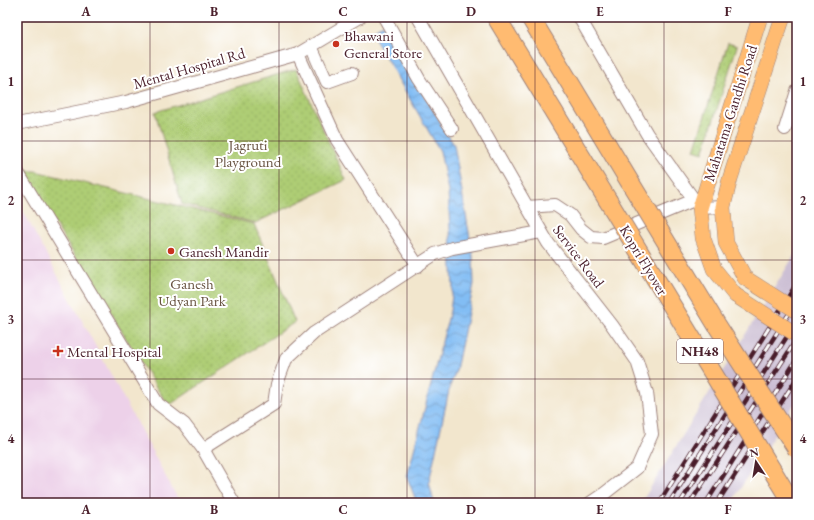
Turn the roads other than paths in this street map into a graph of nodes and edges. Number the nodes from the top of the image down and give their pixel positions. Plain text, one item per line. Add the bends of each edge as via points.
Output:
1 (360, 17) edge
2 (384, 17) edge
3 (418, 17) edge
4 (496, 17) edge
5 (579, 17) edge
6 (760, 20) edge
7 (781, 22) edge
8 (534, 24) edge
9 (311, 46) junction
10 (298, 54) junction
11 (352, 73) dead end
12 (797, 91) edge
13 (17, 124) edge
14 (452, 128) dead end
15 (785, 129) dead end
16 (17, 172) edge
17 (697, 204) junction
18 (527, 207) junction
19 (723, 207) junction
20 (541, 232) junction
21 (418, 266) junction
22 (797, 312) edge
23 (797, 335) edge
24 (203, 449) junction
25 (797, 449) edge
26 (234, 503) edge
27 (590, 503) edge
28 (792, 503) edge

1 - 9 street, Mental Hospital Rd
2 - 14 street via 419,79
3 - 18 street, Service Road
4 - 28 highway, Kopri Flyover / NH48, bridge
5 - 17 street via 647,134
6 - 17 main road, Mahatama Gandhi Road
7 - 19 main road, Mahatama Gandhi Road
8 - 25 highway, Kopri Flyover / NH48, bridge via 718,327
9 - 10 street, Mental Hospital Rd
9 - 11 street via 326,82
10 - 13 street, Mental Hospital Rd via 126,102
10 - 21 street via 337,140
12 - 15 street
16 - 24 street via 158,404 184,424
17 - 18 street, Mahatama Gandhi Road via 603,238 591,238 570,215 555,205
17 - 19 street
17 - 23 main road, bridge via 703,238 714,269 734,295
18 - 20 street, Service Road
19 - 22 main road, Mahatama Gandhi Road, bridge via 726,243 745,278
20 - 21 street via 452,248 435,254
20 - 27 street, Service Road via 637,361 647,393 652,434 637,468
21 - 24 street via 314,333 286,359 277,384 274,404
24 - 26 street

